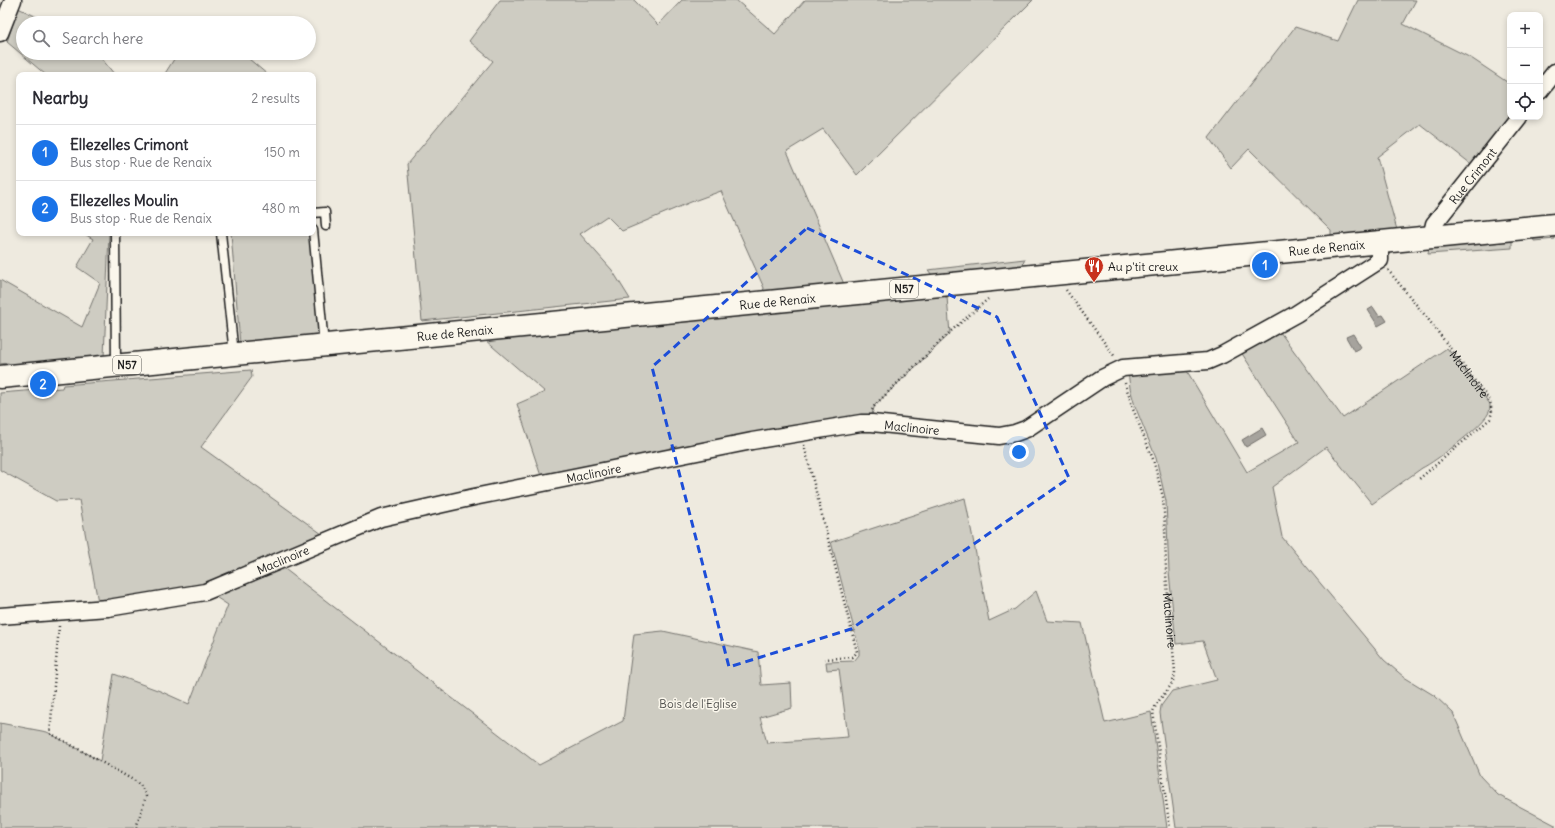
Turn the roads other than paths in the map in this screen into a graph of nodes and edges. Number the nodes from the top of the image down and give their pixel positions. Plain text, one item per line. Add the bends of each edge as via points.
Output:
1 (13, 0) edge
2 (0, 34) edge
3 (1555, 72) edge
4 (1543, 87) edge
5 (1517, 120) edge
6 (316, 213) edge
7 (1555, 225) edge
8 (326, 226) dead end
9 (115, 236) edge
10 (221, 236) edge
11 (314, 236) edge
12 (1431, 237) junction
13 (1380, 251) junction
14 (324, 346) junction
15 (234, 355) junction
16 (116, 366) junction
17 (0, 377) edge
18 (0, 616) edge

1 - 2 street
3 - 4 street
5 - 12 street, Rue Crimont via 1434,224
6 - 8 lane via 325,212
7 - 12 main road, Rue de Renaix / N57
9 - 16 lane
10 - 15 lane
11 - 14 lane
12 - 13 main road, Rue de Renaix / N57
13 - 14 main road, Rue de Renaix / N57 via 1057,274
13 - 18 street, Maclinoire via 1296,314 1215,358 1208,361 1123,368 1102,378 1037,423 1007,435 872,423 850,424 752,441 481,495 381,518 206,592 108,608
14 - 15 main road, Rue de Renaix / N57
15 - 16 main road, Rue de Renaix / N57
16 - 17 main road, Rue de Renaix / N57

